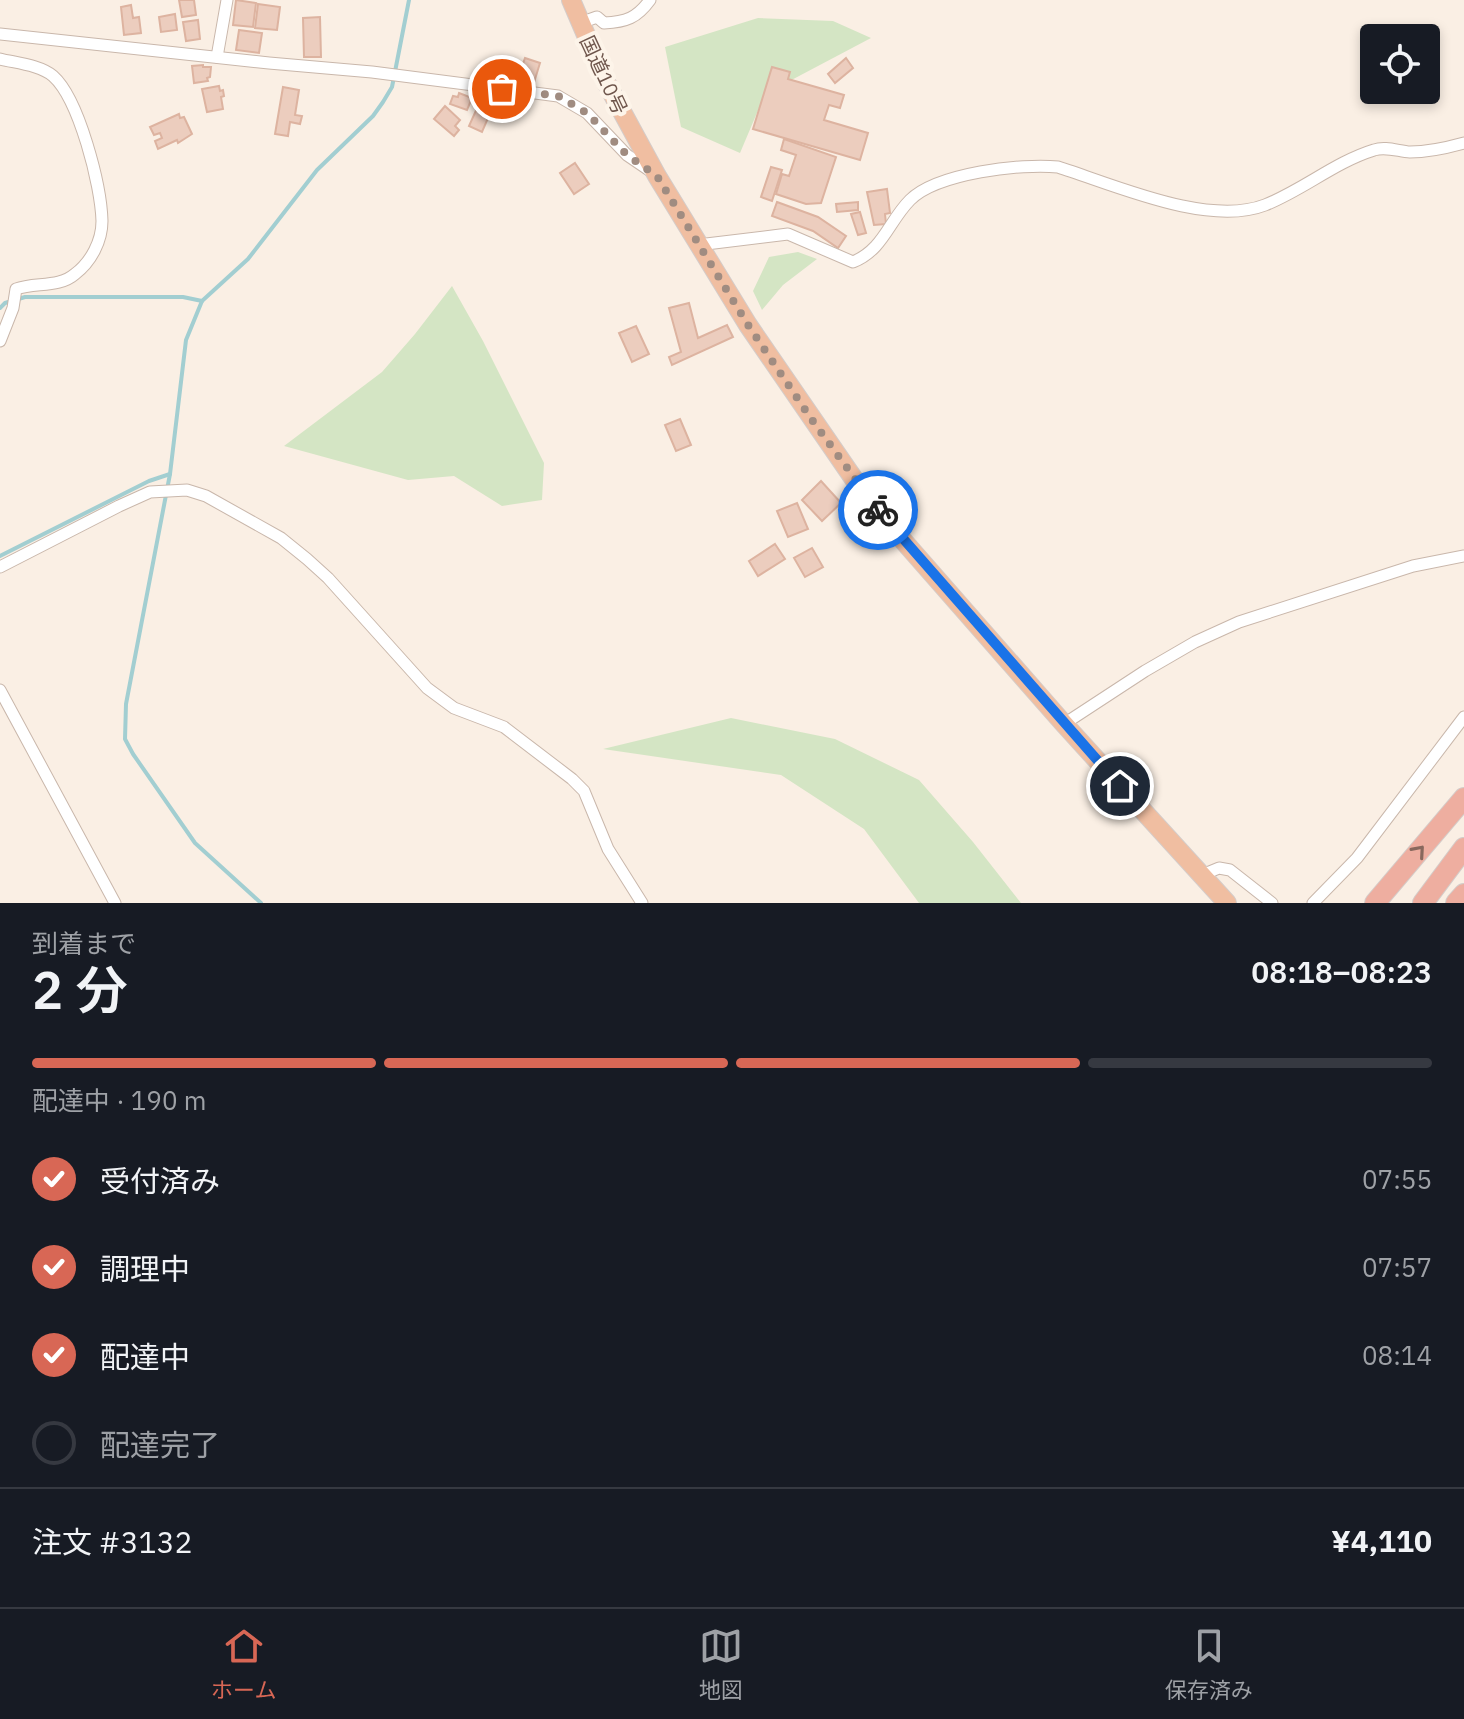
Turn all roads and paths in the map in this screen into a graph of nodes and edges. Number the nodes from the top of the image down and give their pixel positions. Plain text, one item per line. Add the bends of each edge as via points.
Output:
1 (227, 0) edge
2 (571, 0) edge
3 (650, 0) edge
4 (580, 23) junction
5 (0, 34) edge
6 (217, 57) junction
7 (0, 59) edge
8 (1464, 143) edge
9 (657, 176) junction
10 (698, 245) junction
11 (0, 341) edge
12 (1464, 556) edge
13 (0, 567) edge
14 (0, 690) edge
15 (1464, 717) edge
16 (1064, 724) junction
17 (1464, 798) edge
18 (1464, 848) edge
19 (1202, 875) junction
20 (1464, 894) edge
21 (115, 903) edge
22 (642, 903) edge
23 (1227, 903) edge
24 (1272, 903) edge
25 (1313, 903) edge
26 (1375, 903) edge
27 (1423, 903) edge
28 (1456, 903) edge

1 - 6 street
2 - 4 highway, 国道10号
3 - 4 street via 627,22 604,23 597,17
4 - 9 highway, 国道10号
5 - 6 street
6 - 9 street via 558,96 587,113 627,155
7 - 11 street via 51,74 67,94 92,159 102,222 97,248 76,274 61,282 16,289
8 - 10 street via 1411,152 1378,148 1282,197 1235,211 1180,205 1039,165 943,181 908,201 879,245 853,262 788,234
9 - 10 highway, 国道10号
10 - 16 highway, 国道10号 via 858,485
12 - 16 street via 1413,566 1239,622 1158,663
13 - 22 street via 150,492 187,490 206,496 281,538 328,578 427,688 454,708 504,727 572,779 584,791 608,849
14 - 21 street
15 - 25 street via 1357,858
16 - 19 highway, 国道10号
26 -> 17 highway
18 - 27 highway
19 - 23 highway, 国道10号
19 - 24 street via 1230,870
20 - 28 highway

